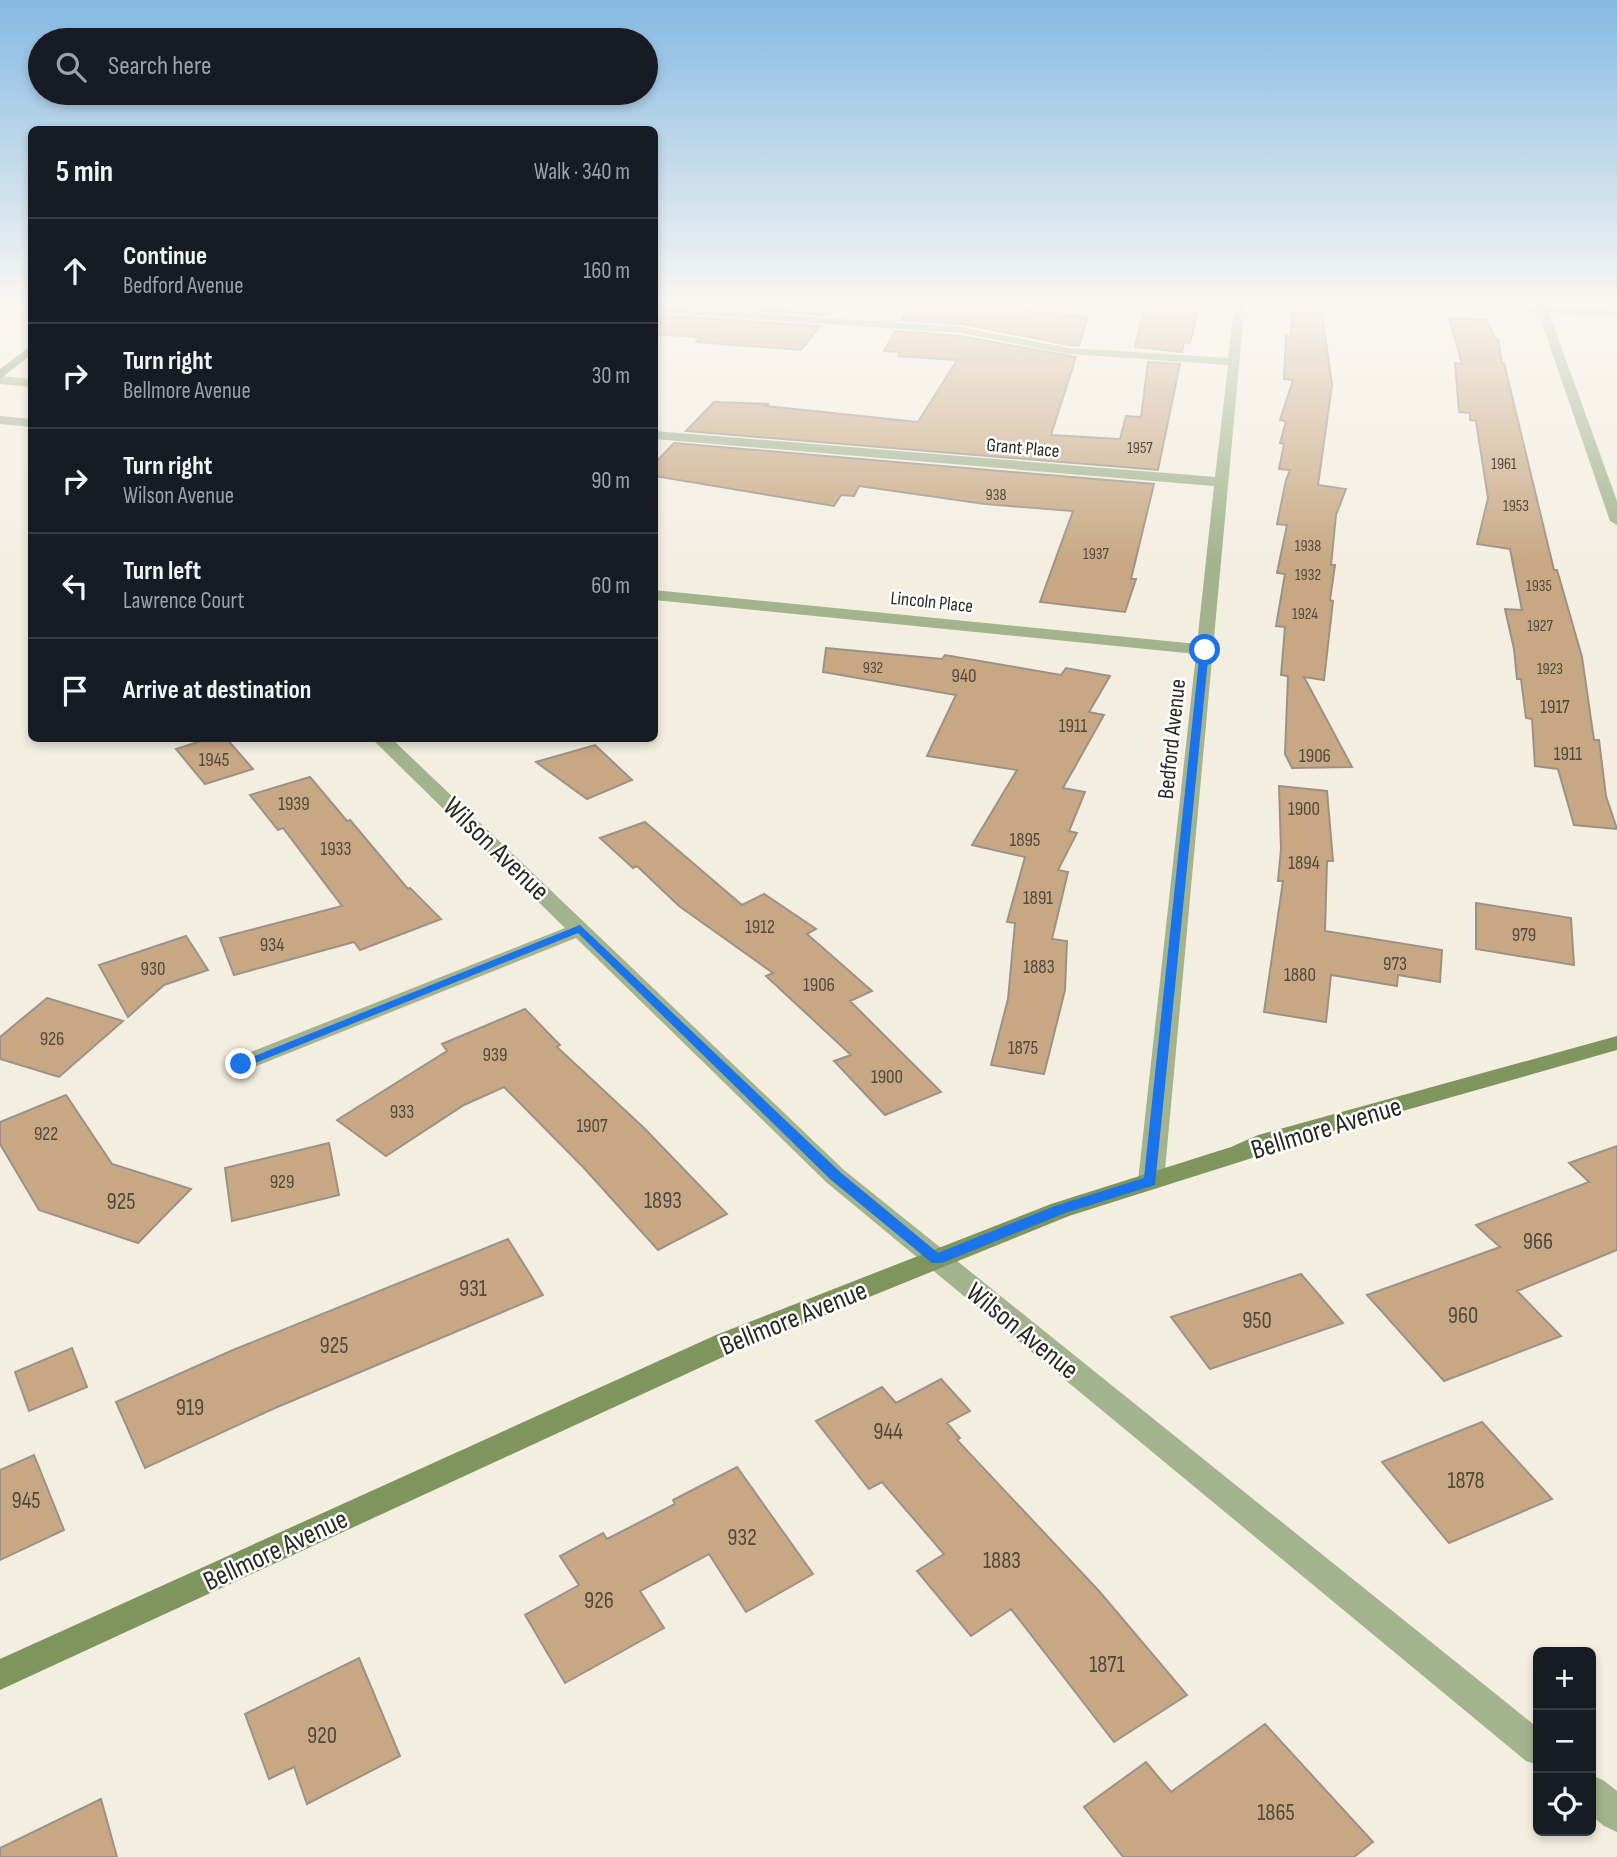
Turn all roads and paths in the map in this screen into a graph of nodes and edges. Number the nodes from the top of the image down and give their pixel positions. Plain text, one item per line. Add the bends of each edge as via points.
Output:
1 (1231, 388) edge
2 (1570, 388) edge
3 (0, 420) edge
4 (28, 423) edge
5 (658, 435) edge
6 (1220, 482) junction
7 (1617, 521) edge
8 (658, 595) edge
9 (1205, 650) junction
10 (384, 742) edge
11 (580, 929) junction
12 (1617, 1043) edge
13 (241, 1064) dead end
14 (1151, 1181) junction
15 (937, 1259) junction
16 (0, 1675) edge
17 (1533, 1745) edge
18 (1596, 1796) edge
19 (1617, 1814) edge

1 - 6 street, Bedford Avenue
2 - 7 street
3 - 4 street
5 - 6 street, Grant Place
6 - 9 street, Bedford Avenue
8 - 9 street, Lincoln Place
9 - 14 street, Bedford Avenue
10 - 11 street, Wilson Avenue
11 - 13 street
11 - 15 street, Wilson Avenue via 835,1175
12 - 14 main road, Bellmore Avenue via 1267,1141
14 - 15 main road, Bellmore Avenue via 1060,1210
15 - 16 main road, Bellmore Avenue via 726,1343
15 - 17 street, Wilson Avenue
18 - 19 street

